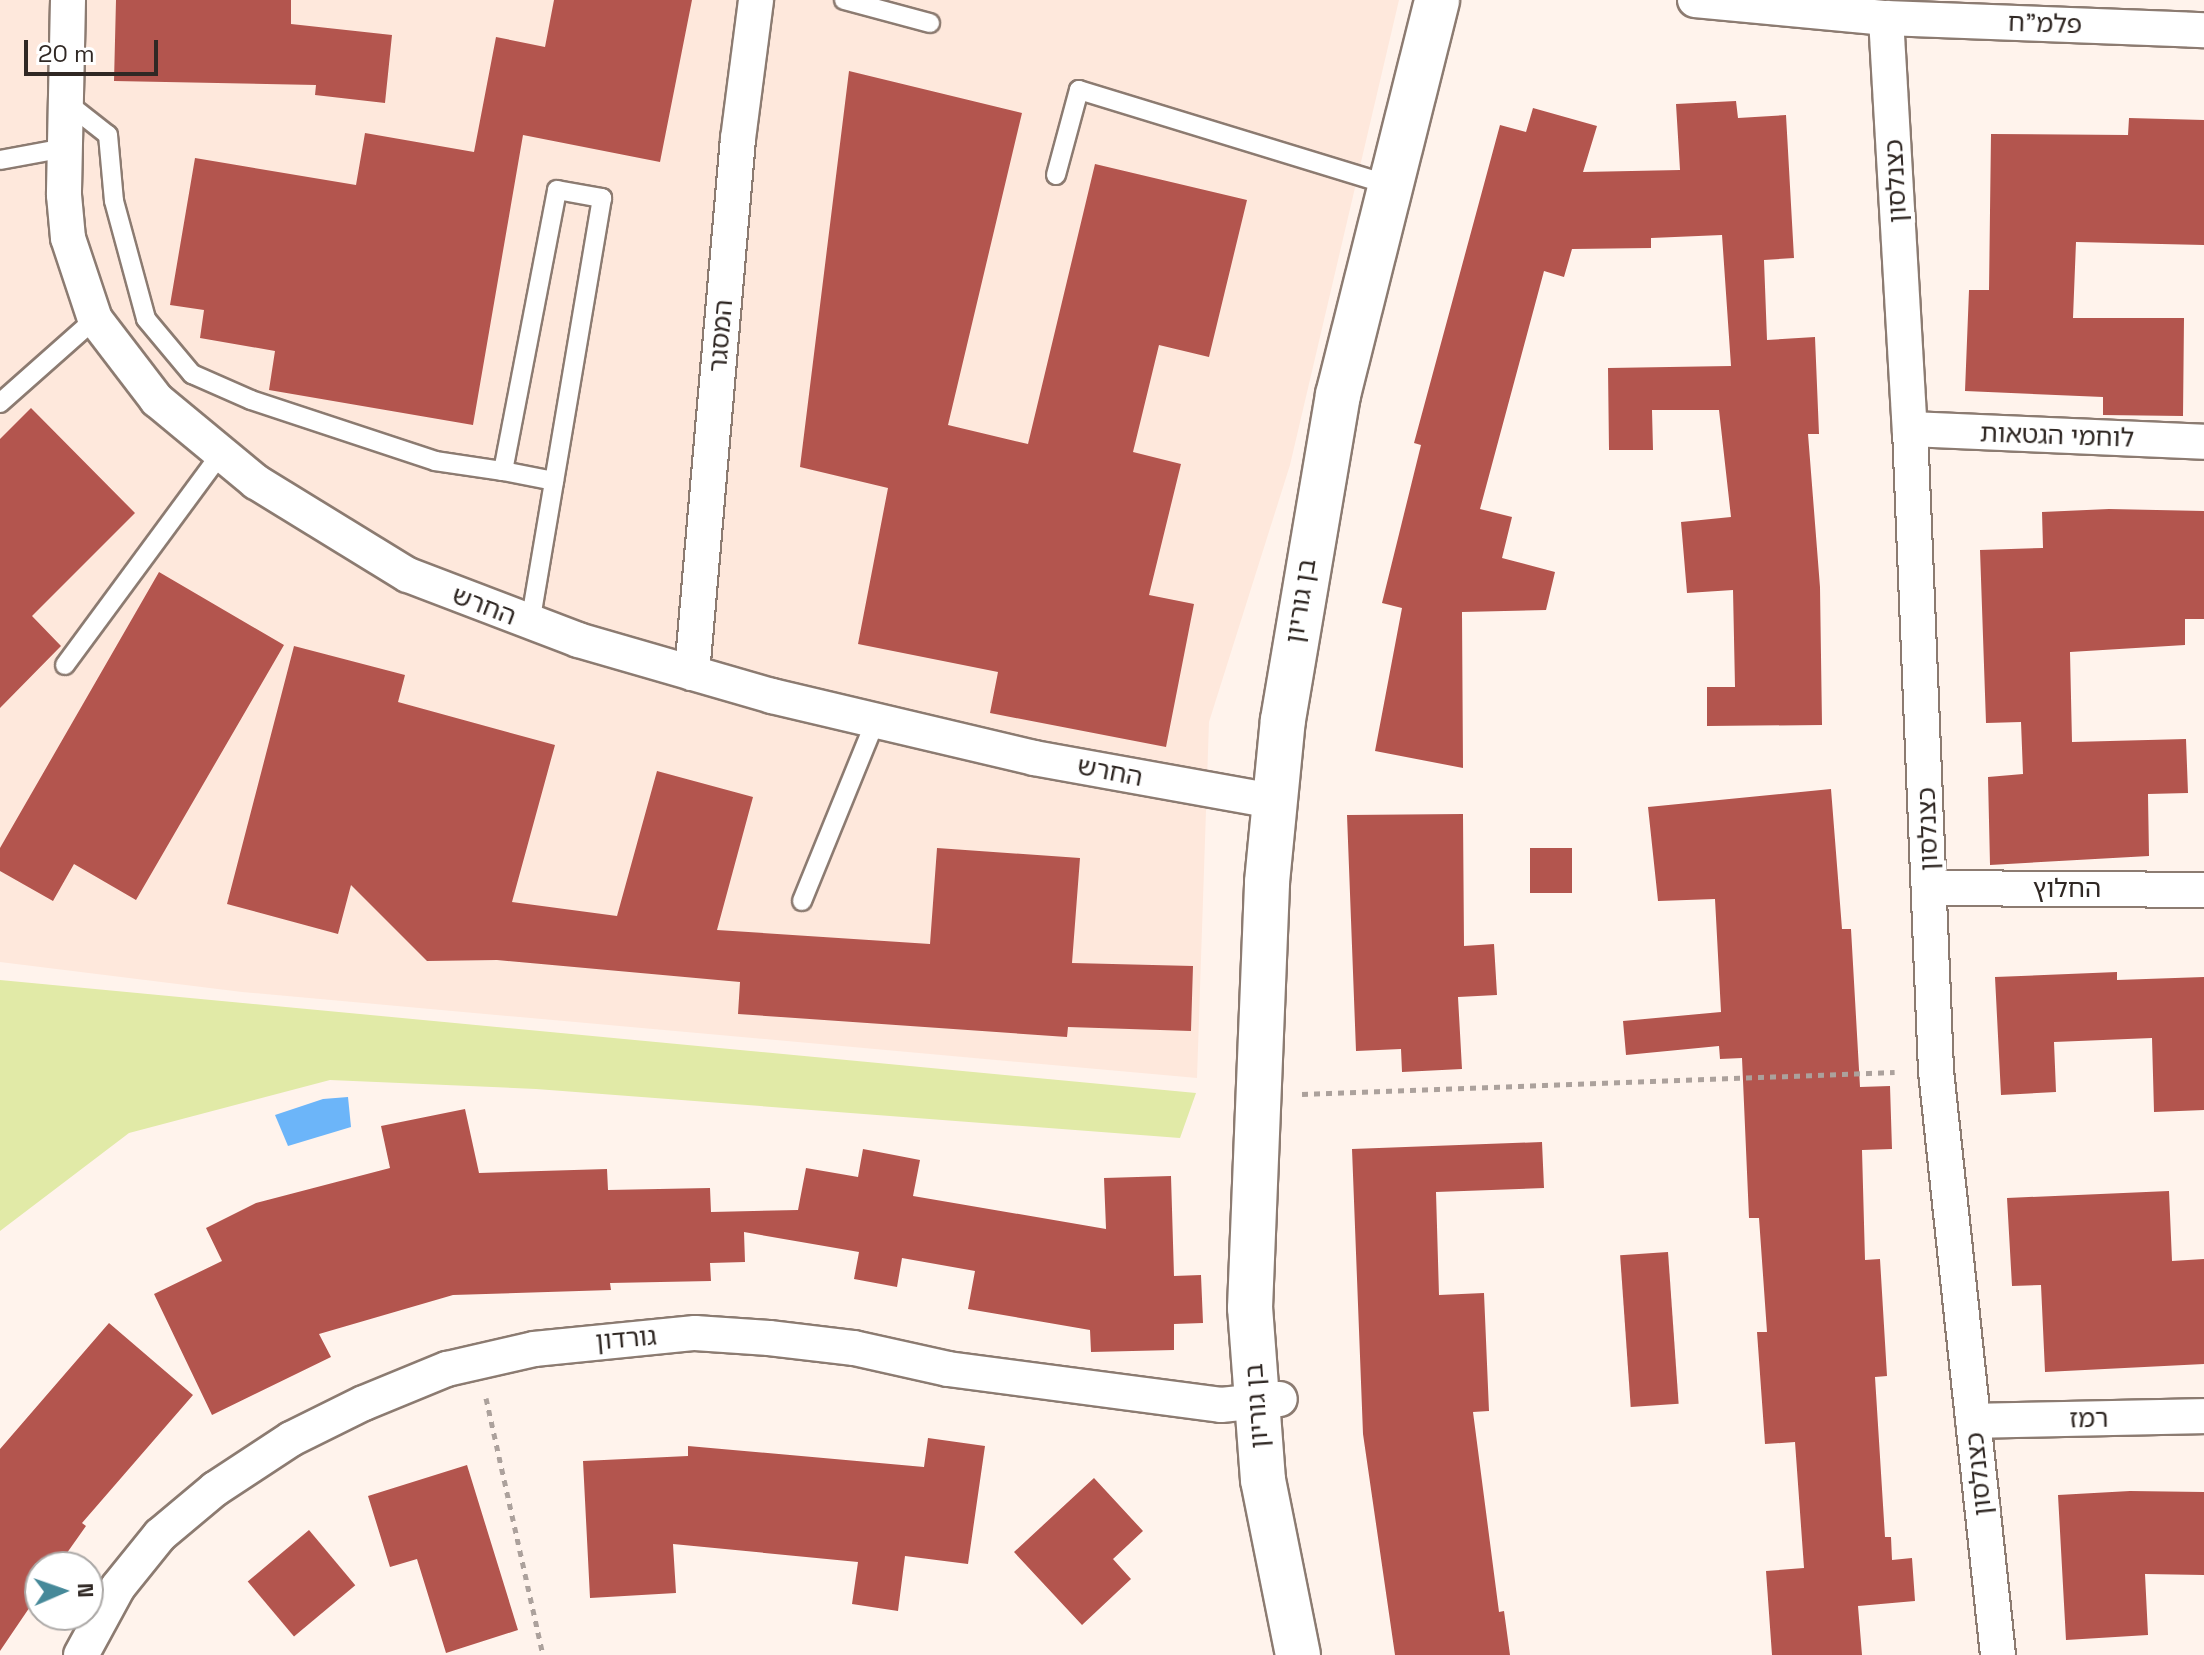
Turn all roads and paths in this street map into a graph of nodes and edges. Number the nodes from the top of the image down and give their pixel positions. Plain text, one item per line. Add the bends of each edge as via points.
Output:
1 (68, 0) edge
2 (756, 0) edge
3 (844, 0) edge
4 (1437, 0) edge
5 (1695, 0) edge
6 (1886, 9) edge
7 (930, 23) dead end
8 (2204, 30) edge
9 (66, 102) junction
10 (65, 148) junction
11 (0, 160) edge
12 (1056, 175) dead end
13 (1392, 186) junction
14 (101, 327) junction
15 (0, 403) edge
16 (1910, 429) junction
17 (2204, 442) edge
18 (219, 456) junction
19 (503, 471) junction
20 (554, 481) junction
21 (530, 623) junction
22 (65, 665) dead end
23 (692, 673) junction
24 (876, 720) junction
25 (1274, 801) junction
26 (1930, 888) junction
27 (2204, 890) edge
28 (802, 901) dead end
29 (1936, 1071) junction
30 (1256, 1096) junction
31 (485, 1390) dead end
32 (1268, 1400) junction
33 (2204, 1416) edge
34 (1973, 1421) junction
35 (81, 1655) edge
36 (543, 1655) edge
37 (1298, 1655) edge
38 (1998, 1655) edge

1 - 9 street, החרש
2 - 23 street, המסגר via 738,139
3 - 7 lane
4 - 13 street, בן גוריון
5 - 6 street, פלמ"ח
6 - 8 street, פלמ"ח
6 - 16 street, כצנלסון
9 - 10 street, החרש
9 - 19 lane via 108,135 114,201 146,319 192,374 251,400 435,461
10 - 11 lane
10 - 14 street, החרש via 68,238
12 - 13 lane via 1079,90
13 - 25 street, בן גוריון via 1338,395 1307,559
14 - 15 lane
14 - 18 street, החרש via 157,400
16 - 17 street, לוחמי הגטאות
16 - 26 street, כצנלסון
18 - 21 street, החרש via 408,575
18 - 22 lane
19 - 20 lane
19 - 20 lane via 557,190 602,198
20 - 21 lane
21 - 23 street, החרש
23 - 24 street, החרש
24 - 25 street, החרש via 1034,758
24 - 28 lane
25 - 30 street, בן גוריון
26 - 27 street, החלוץ
26 - 29 street, כצנלסון
29 - 30 path
29 - 34 street, כצנלסון
30 - 32 street, בן גוריון via 1256,1216
31 - 36 path
32 - 35 street, גורדון via 1221,1405 948,1369 854,1348 769,1338 695,1333 534,1349 447,1369 364,1403 291,1439 215,1489 160,1535 118,1587
32 - 37 street, בן גוריון
33 - 34 street, רמז
34 - 38 street, כצנלסון

